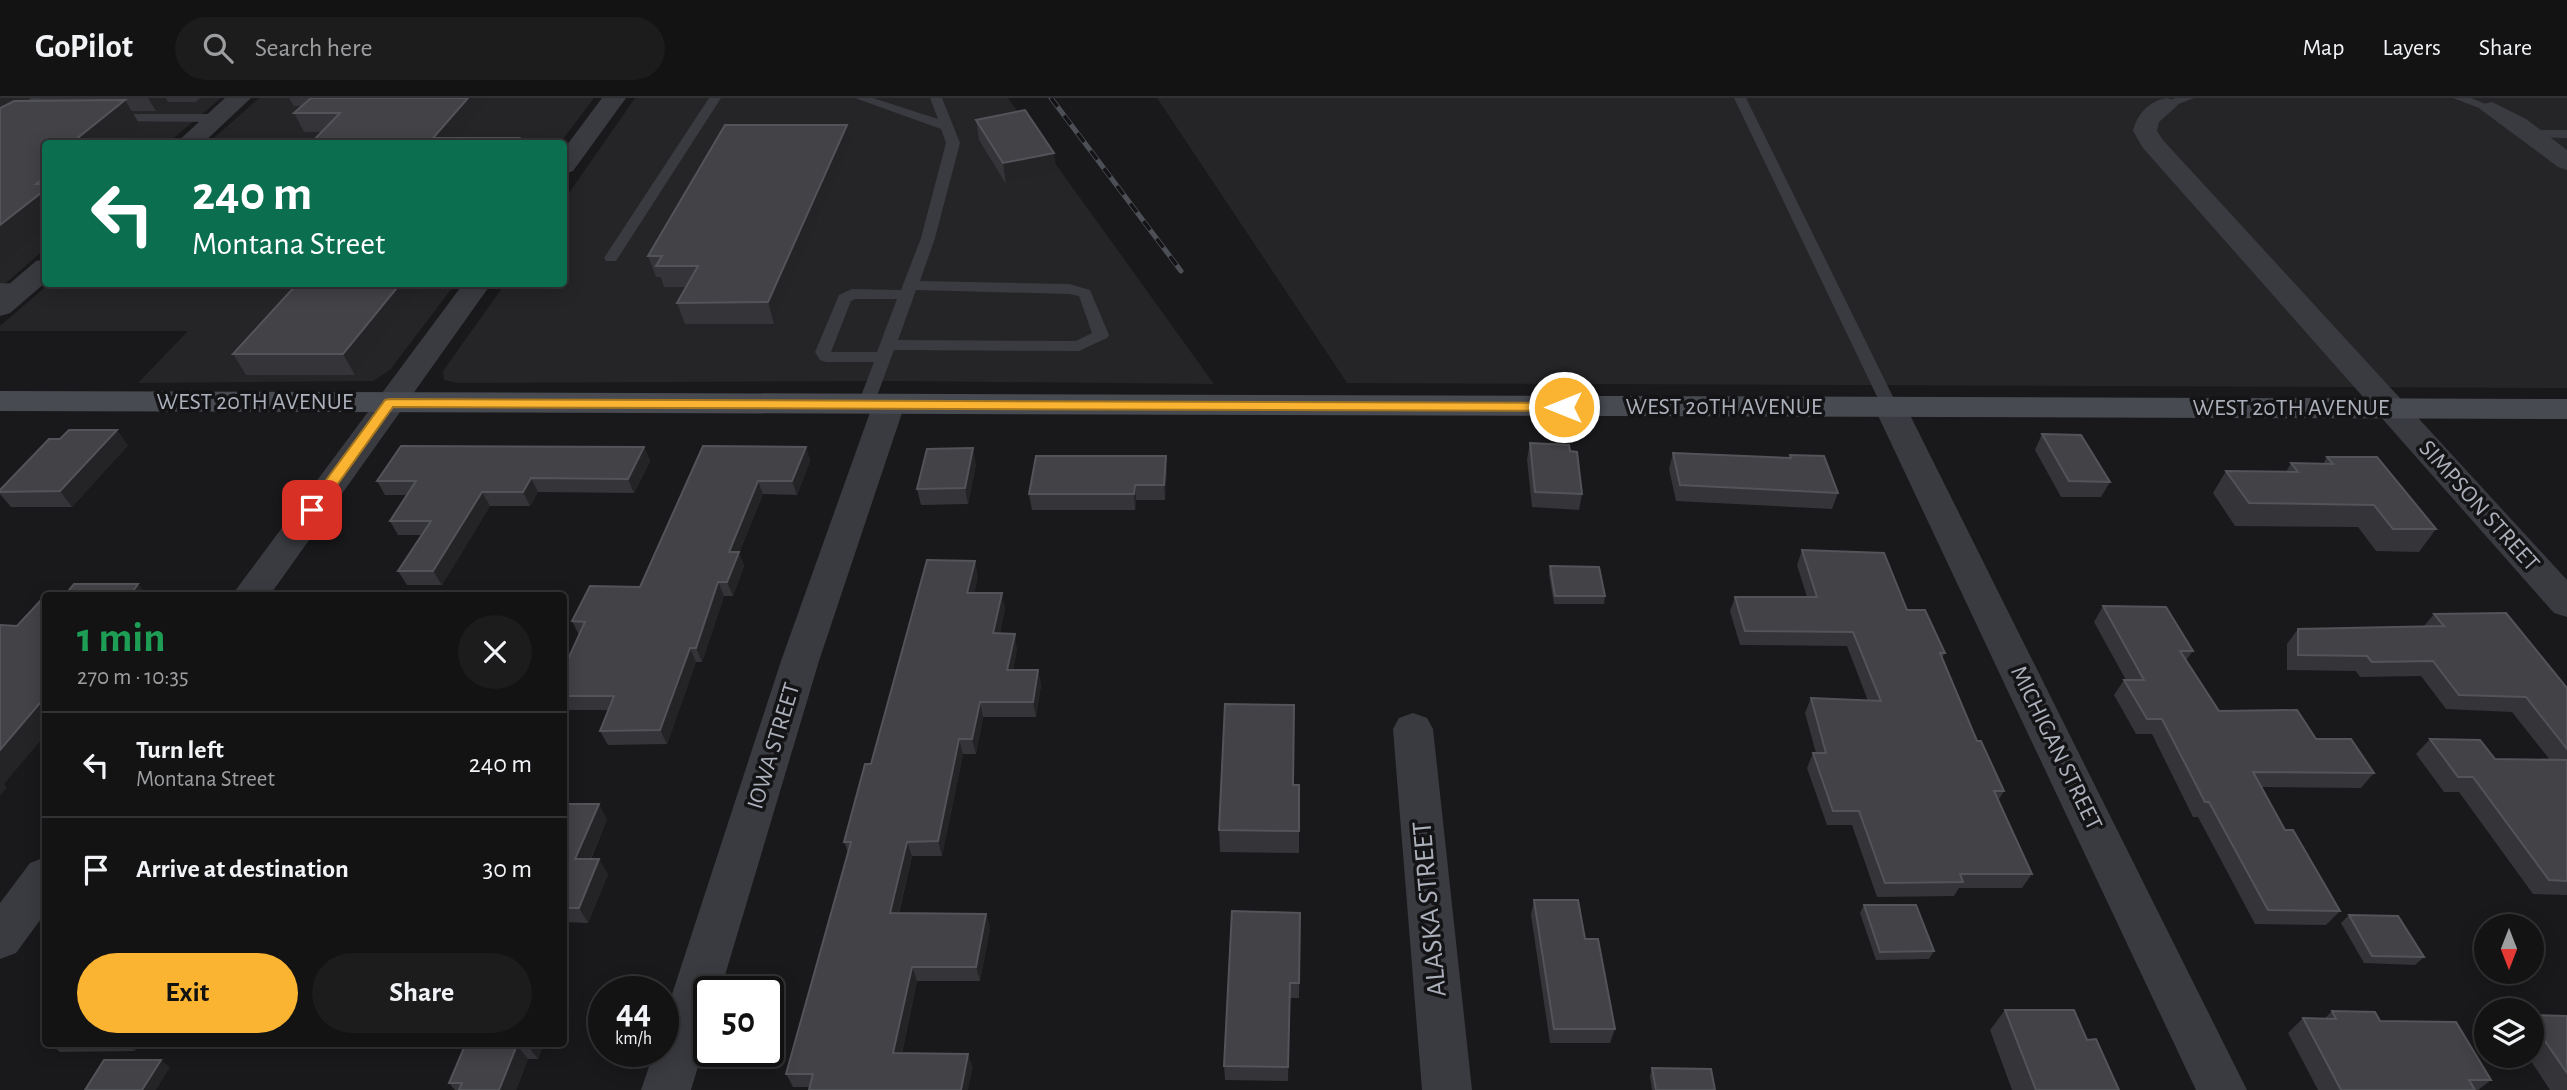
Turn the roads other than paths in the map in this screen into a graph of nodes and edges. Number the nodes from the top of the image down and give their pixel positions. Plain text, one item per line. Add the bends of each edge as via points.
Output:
1 (39, 98) edge
2 (239, 98) edge
3 (614, 98) edge
4 (715, 98) edge
5 (861, 98) edge
6 (936, 98) edge
7 (1740, 98) edge
8 (2459, 98) edge
9 (2177, 102) edge
10 (2490, 104) edge
11 (38, 118) edge
12 (93, 118) edge
13 (216, 118) junction
14 (3, 124) edge
15 (946, 126) junction
16 (2530, 134) junction
17 (2567, 134) edge
18 (191, 140) edge
19 (567, 162) edge
20 (2567, 162) edge
21 (611, 258) dead end
22 (42, 270) edge
23 (475, 287) edge
24 (910, 290) junction
25 (7, 295) edge
26 (887, 351) junction
27 (0, 401) edge
28 (389, 403) junction
29 (878, 404) junction
30 (1890, 407) junction
31 (2390, 408) junction
32 (2567, 409) edge
33 (252, 592) edge
34 (2567, 604) edge
35 (1413, 729) dead end
36 (42, 881) edge
37 (0, 939) edge
38 (666, 1090) edge
39 (1447, 1090) edge
40 (2222, 1090) edge

1 - 14 lane
2 - 13 street
3 - 19 street
4 - 21 lane
5 - 15 lane
6 - 15 lane
7 - 30 lane
8 - 10 lane
9 - 31 street, SIMPSON STREET via 2148,119 2145,131 2152,143
10 - 16 street
11 - 14 lane
12 - 13 lane
13 - 18 street
15 - 24 lane via 953,143
16 - 17 lane
16 - 20 street
22 - 25 street
23 - 28 street
24 - 26 lane
24 - 26 lane via 844,298 823,352 826,357
24 - 26 lane via 1069,289 1085,293 1101,335 1079,346
26 - 29 lane
27 - 28 main road, WEST 20TH AVENUE
28 - 29 main road, WEST 20TH AVENUE
28 - 33 street
29 - 30 main road, WEST 20TH AVENUE
29 - 38 street, IOWA STREET
30 - 31 main road, WEST 20TH AVENUE
30 - 40 street, MICHIGAN STREET
31 - 32 main road, WEST 20TH AVENUE
31 - 34 street, SIMPSON STREET
35 - 39 street, ALASKA STREET
36 - 37 street

